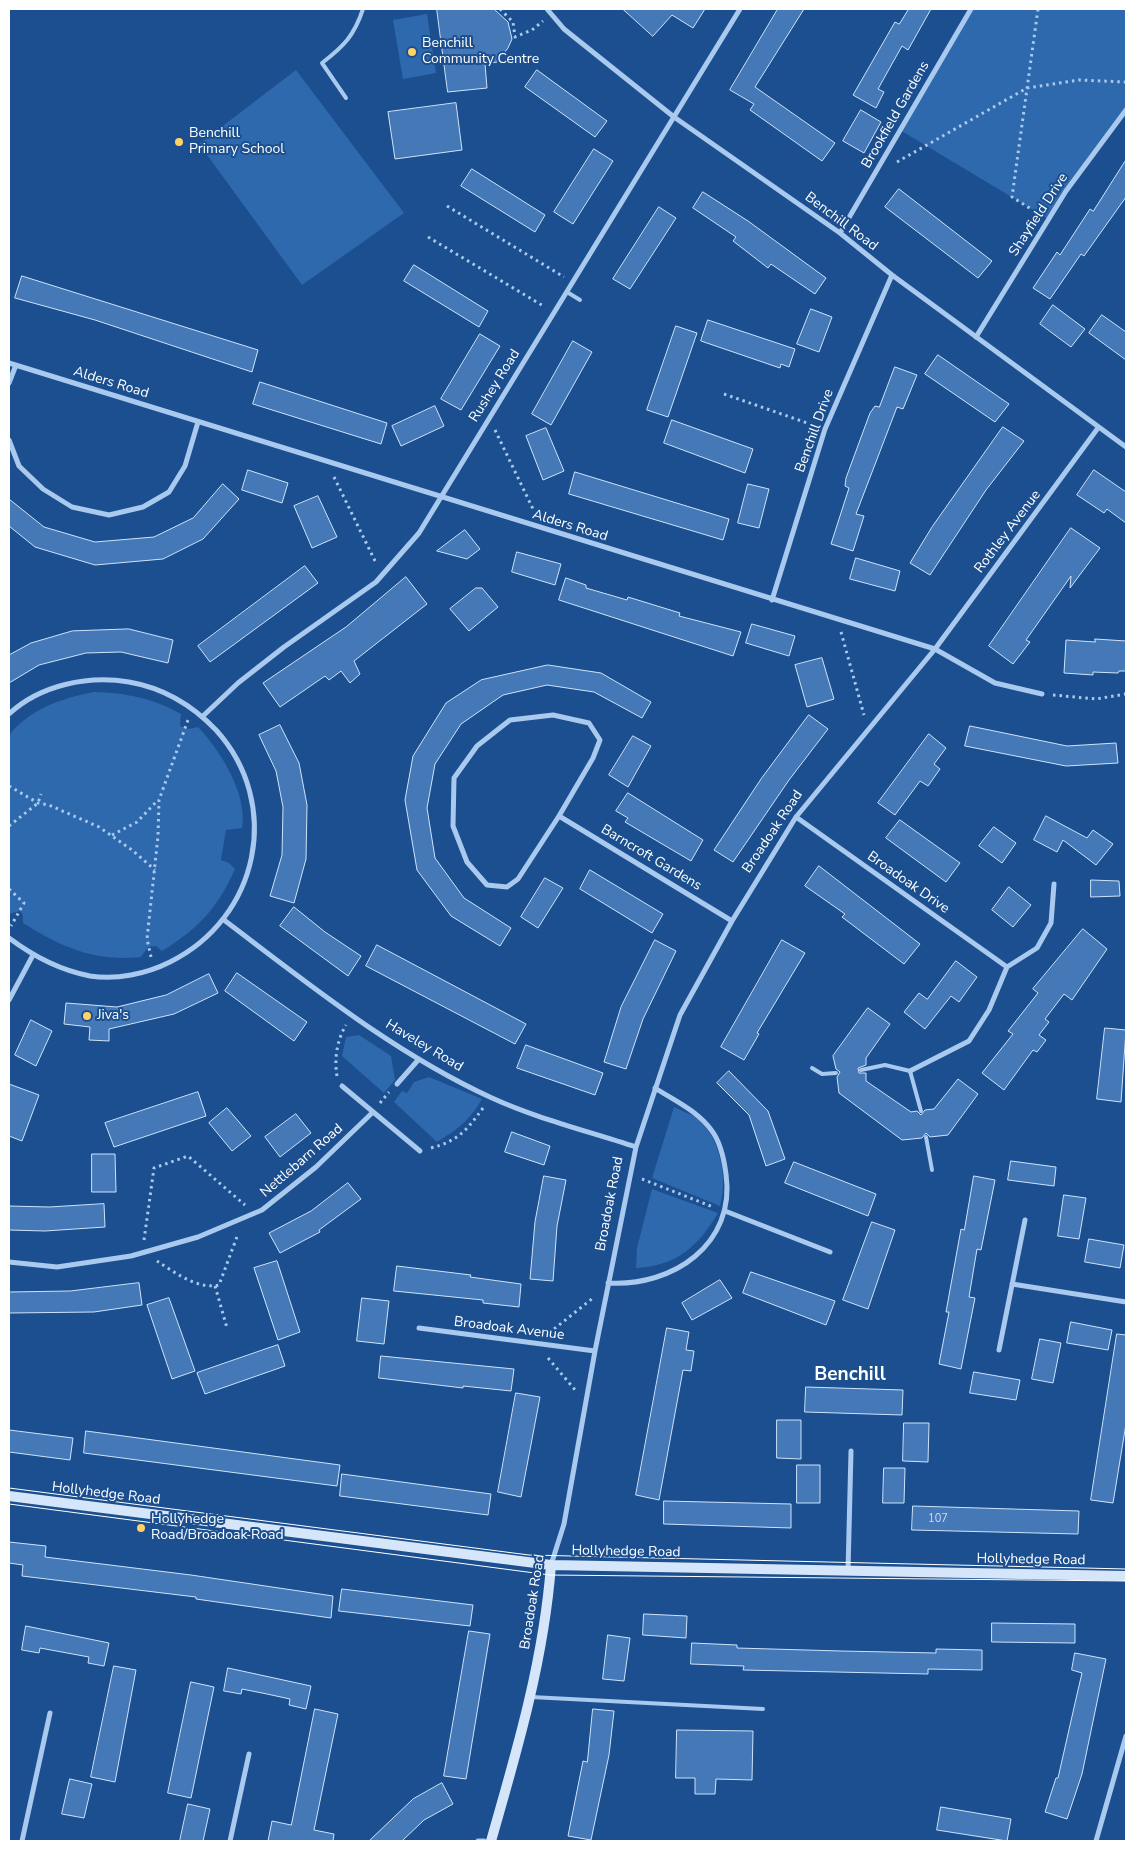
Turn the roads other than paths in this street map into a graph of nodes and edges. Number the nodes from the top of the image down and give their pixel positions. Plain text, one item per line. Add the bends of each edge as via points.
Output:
1 (363, 9) edge
2 (547, 9) edge
3 (740, 9) edge
4 (971, 9) edge
5 (346, 98) dead end
6 (1126, 110) edge
7 (674, 117) junction
8 (840, 233) junction
9 (892, 275) junction
10 (567, 292) junction
11 (580, 300) dead end
12 (976, 337) junction
13 (9, 363) edge
14 (16, 365) junction
15 (9, 383) edge
16 (198, 422) junction
17 (1098, 428) junction
18 (9, 440) edge
19 (1126, 447) edge
20 (440, 497) junction
21 (772, 600) junction
22 (936, 648) junction
23 (1042, 694) road end
24 (9, 714) edge
25 (203, 716) junction
26 (559, 816) junction
27 (796, 817) junction
28 (1054, 884) dead end
29 (224, 920) junction
30 (732, 921) junction
31 (9, 938) edge
32 (33, 955) junction
33 (1007, 967) junction
34 (9, 1000) edge
35 (419, 1060) junction
36 (812, 1068) dead end
37 (861, 1070) dead end
38 (910, 1071) junction
39 (836, 1073) dead end
40 (397, 1084) road end
41 (342, 1086) road end
42 (655, 1088) junction
43 (921, 1110) dead end
44 (373, 1111) junction
45 (926, 1137) dead end
46 (636, 1147) junction
47 (420, 1151) road end
48 (932, 1170) dead end
49 (725, 1212) junction
50 (1025, 1220) dead end
51 (830, 1252) dead end
52 (9, 1262) edge
53 (608, 1283) junction
54 (1012, 1284) junction
55 (1126, 1302) edge
56 (420, 1328) dead end
57 (999, 1350) dead end
58 (595, 1351) junction
59 (851, 1451) dead end
60 (9, 1496) edge
61 (551, 1564) junction
62 (848, 1571) junction
63 (1126, 1576) edge
64 (529, 1697) junction
65 (763, 1709) dead end
66 (50, 1714) dead end
67 (1126, 1736) edge
68 (249, 1754) dead end
69 (22, 1841) edge
70 (230, 1841) edge
71 (478, 1841) edge
72 (484, 1841) edge
73 (491, 1841) edge
74 (1096, 1841) edge

1 - 5 lane via 356,30 342,48 322,64
2 - 7 street, Benchill Road via 564,29
3 - 7 street, Rushey Road
4 - 8 street, Brookfield Gardens
6 - 12 street, Shayfield Drive via 1066,190
7 - 8 street, Benchill Road
7 - 10 street, Rushey Road
8 - 9 street, Benchill Road
9 - 12 street, Benchill Road
9 - 21 street, Benchill Drive via 825,429
10 - 11 lane
10 - 20 street, Rushey Road
12 - 17 street, Benchill Road
13 - 14 street, Alders Road
14 - 15 street
14 - 16 street, Alders Road
16 - 18 street via 185,466 169,492 143,507 109,515 72,507 43,489 19,466
16 - 20 street, Alders Road
17 - 19 street, Benchill Road
17 - 22 street, Rothley Avenue
20 - 21 street, Alders Road
20 - 25 street, Rushey Road via 419,533 382,575 351,601 284,646
21 - 22 street, Alders Road
22 - 23 street, Alders Road via 995,683
22 - 27 street, Broadoak Road
24 - 25 street via 16,707 61,685 111,679 155,688
25 - 29 street via 229,745 239,762 250,787 255,817 248,873 238,900
26 - 26 street via 600,740 589,722 552,715 510,720 477,746 454,778 453,826 467,862 487,885 507,887 518,878
26 - 30 street, Barncroft Gardens
27 - 30 street, Broadoak Road
27 - 33 street, Broadoak Drive
28 - 33 street via 1051,923 1036,948
29 - 32 street via 185,955 154,970 119,977 90,976
29 - 35 street, Haveley Road via 351,1015
30 - 42 street, Broadoak Road via 680,1015
31 - 32 street
32 - 34 street
33 - 38 street via 989,1010 969,1041
35 - 40 street
35 - 46 street, Haveley Road via 519,1109
36 - 39 lane via 822,1074
37 - 38 lane via 885,1065
38 - 43 lane
41 - 44 street
42 - 46 street, Broadoak Road
42 - 49 street via 701,1117 713,1133 725,1165 729,1192
44 - 47 street
44 - 52 street, Nettlebarn Road via 316,1167 262,1210 198,1237 144,1252 57,1267
45 - 48 lane
46 - 53 street, Broadoak Road
49 - 51 street
49 - 53 street via 697,1256 676,1271 653,1280
50 - 54 street
53 - 58 street, Broadoak Road
54 - 55 street
54 - 57 street
56 - 58 street, Broadoak Avenue
58 - 61 street, Broadoak Road via 564,1524
59 - 62 street
60 - 61 street, Hollyhedge Road
61 - 62 street, Hollyhedge Road
61 - 64 street, Broadoak Road via 548,1609
62 - 63 street, Hollyhedge Road
64 - 65 lane
64 - 73 street, Broadoak Road
66 - 69 street
67 - 74 street
68 - 70 street
71 - 72 street

